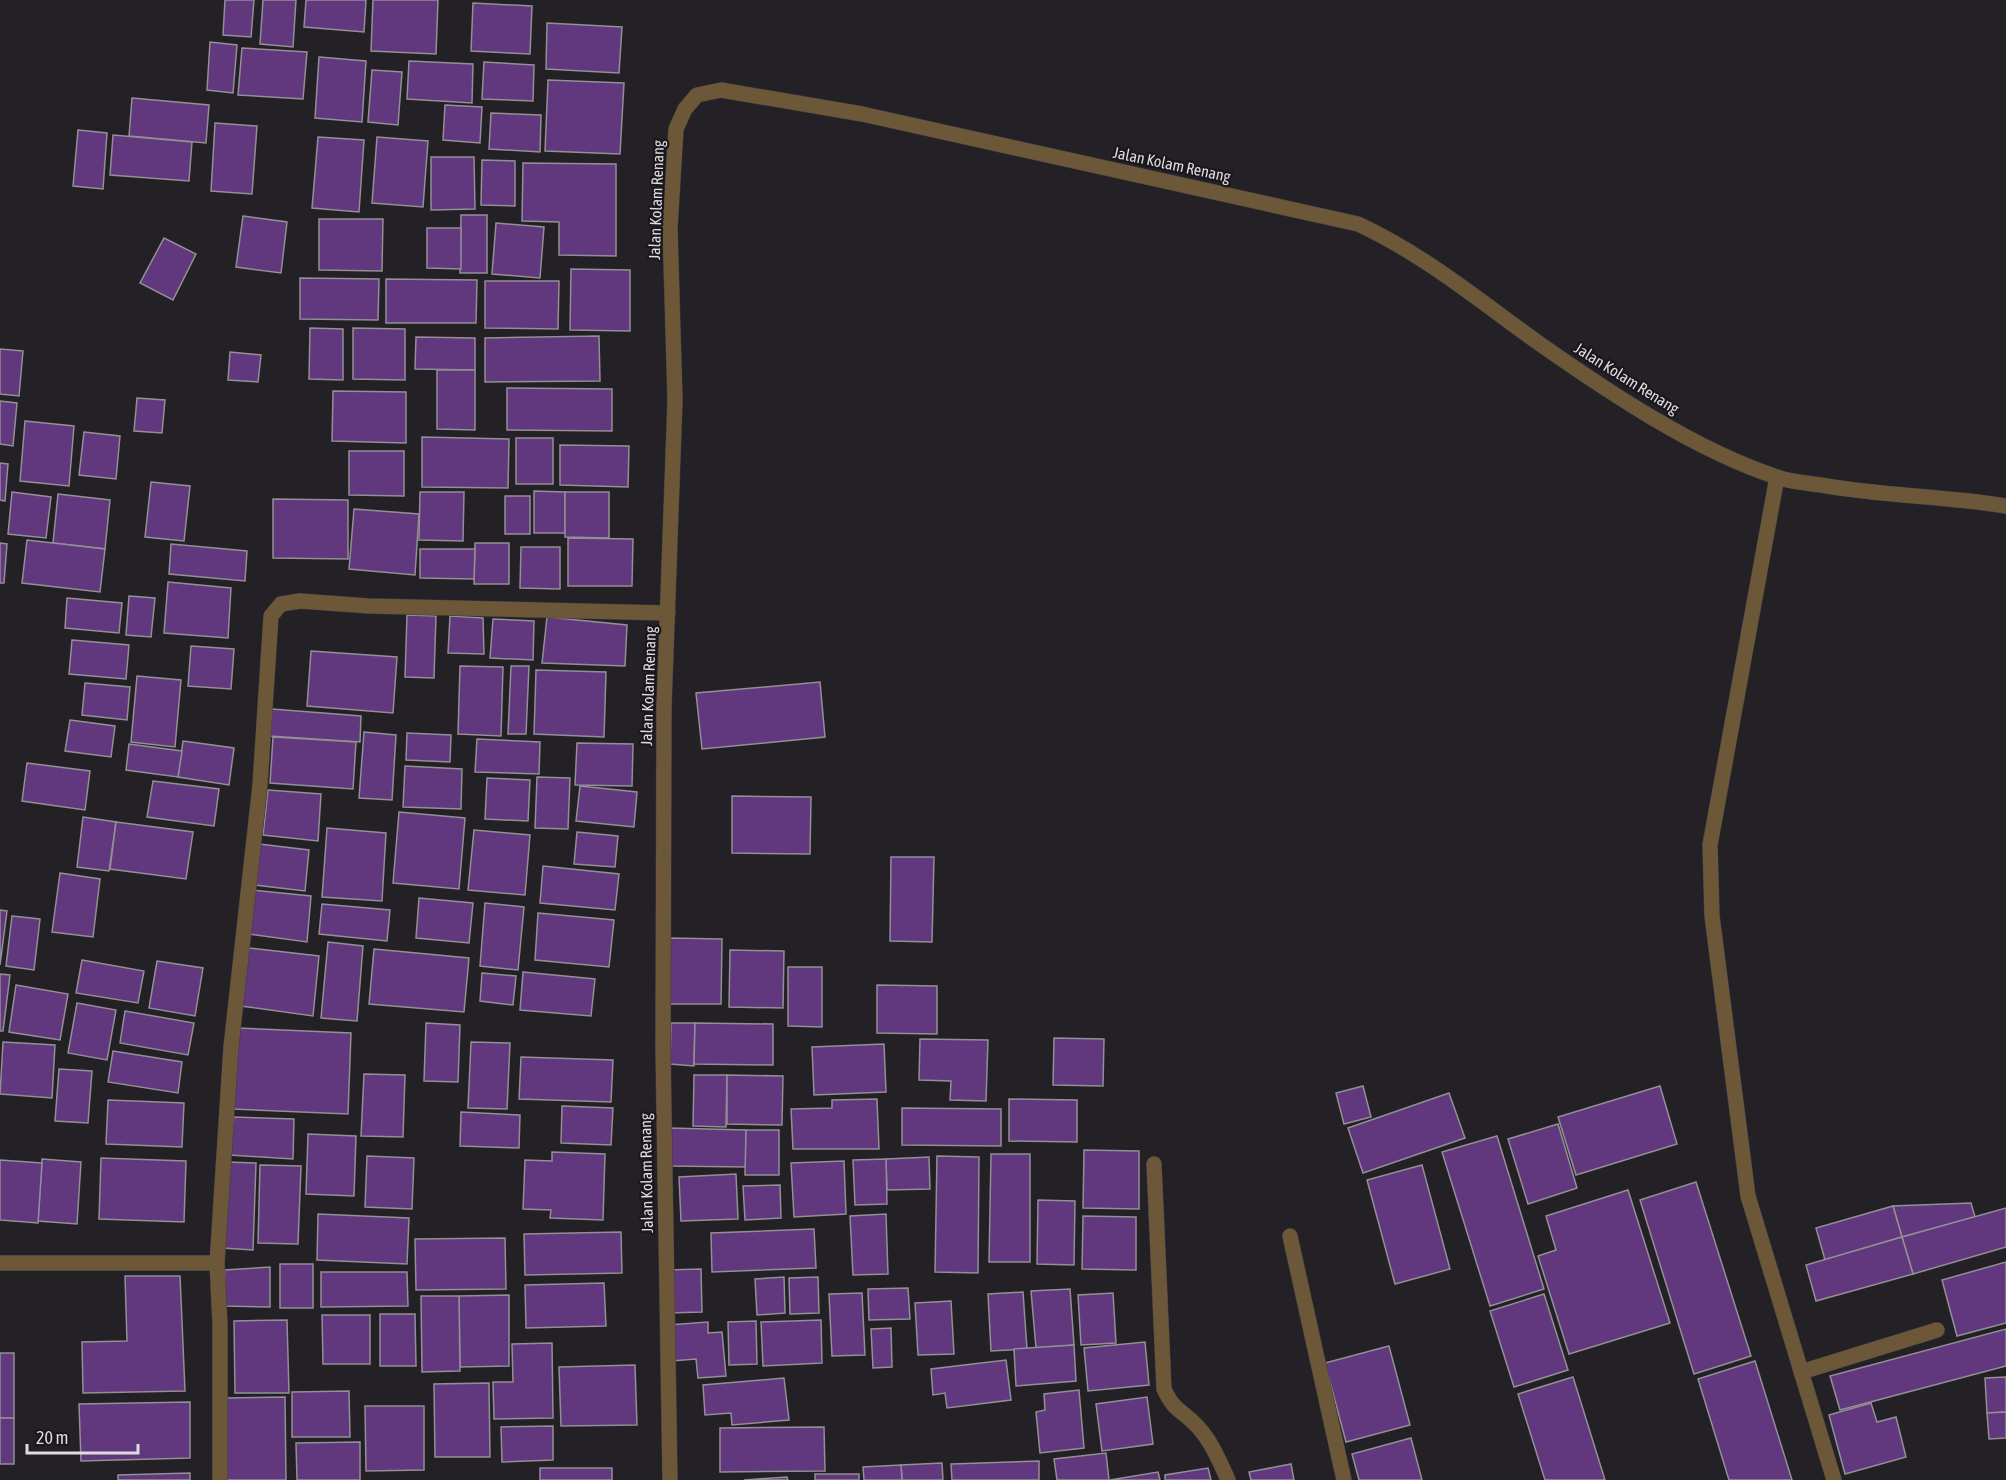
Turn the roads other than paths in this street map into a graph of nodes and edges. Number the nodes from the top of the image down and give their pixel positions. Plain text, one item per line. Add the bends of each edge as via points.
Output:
1 (1778, 477) junction
2 (2006, 506) edge
3 (668, 613) junction
4 (1154, 1164) dead end
5 (1290, 1236) dead end
6 (0, 1263) edge
7 (217, 1263) junction
8 (1937, 1330) dead end
9 (1801, 1372) junction
10 (220, 1480) edge
11 (669, 1480) edge
12 (1228, 1480) edge
13 (1344, 1480) edge
14 (1834, 1480) edge

1 - 2 street, Jalan Kolam Renang via 1851,490
1 - 3 street, Jalan Kolam Renang via 1691,438 1620,398 1476,295 1386,237 1358,224 862,114 721,90 697,95 676,129 670,228 675,400
1 - 9 street via 1710,845 1712,916 1748,1196
3 - 7 street via 300,601 280,604 271,616 260,785 231,1047
3 - 11 street, Jalan Kolam Renang via 663,1050
4 - 12 street via 1164,1389 1172,1406 1198,1427
5 - 13 street
6 - 7 street
7 - 10 street
8 - 9 street
9 - 14 street

